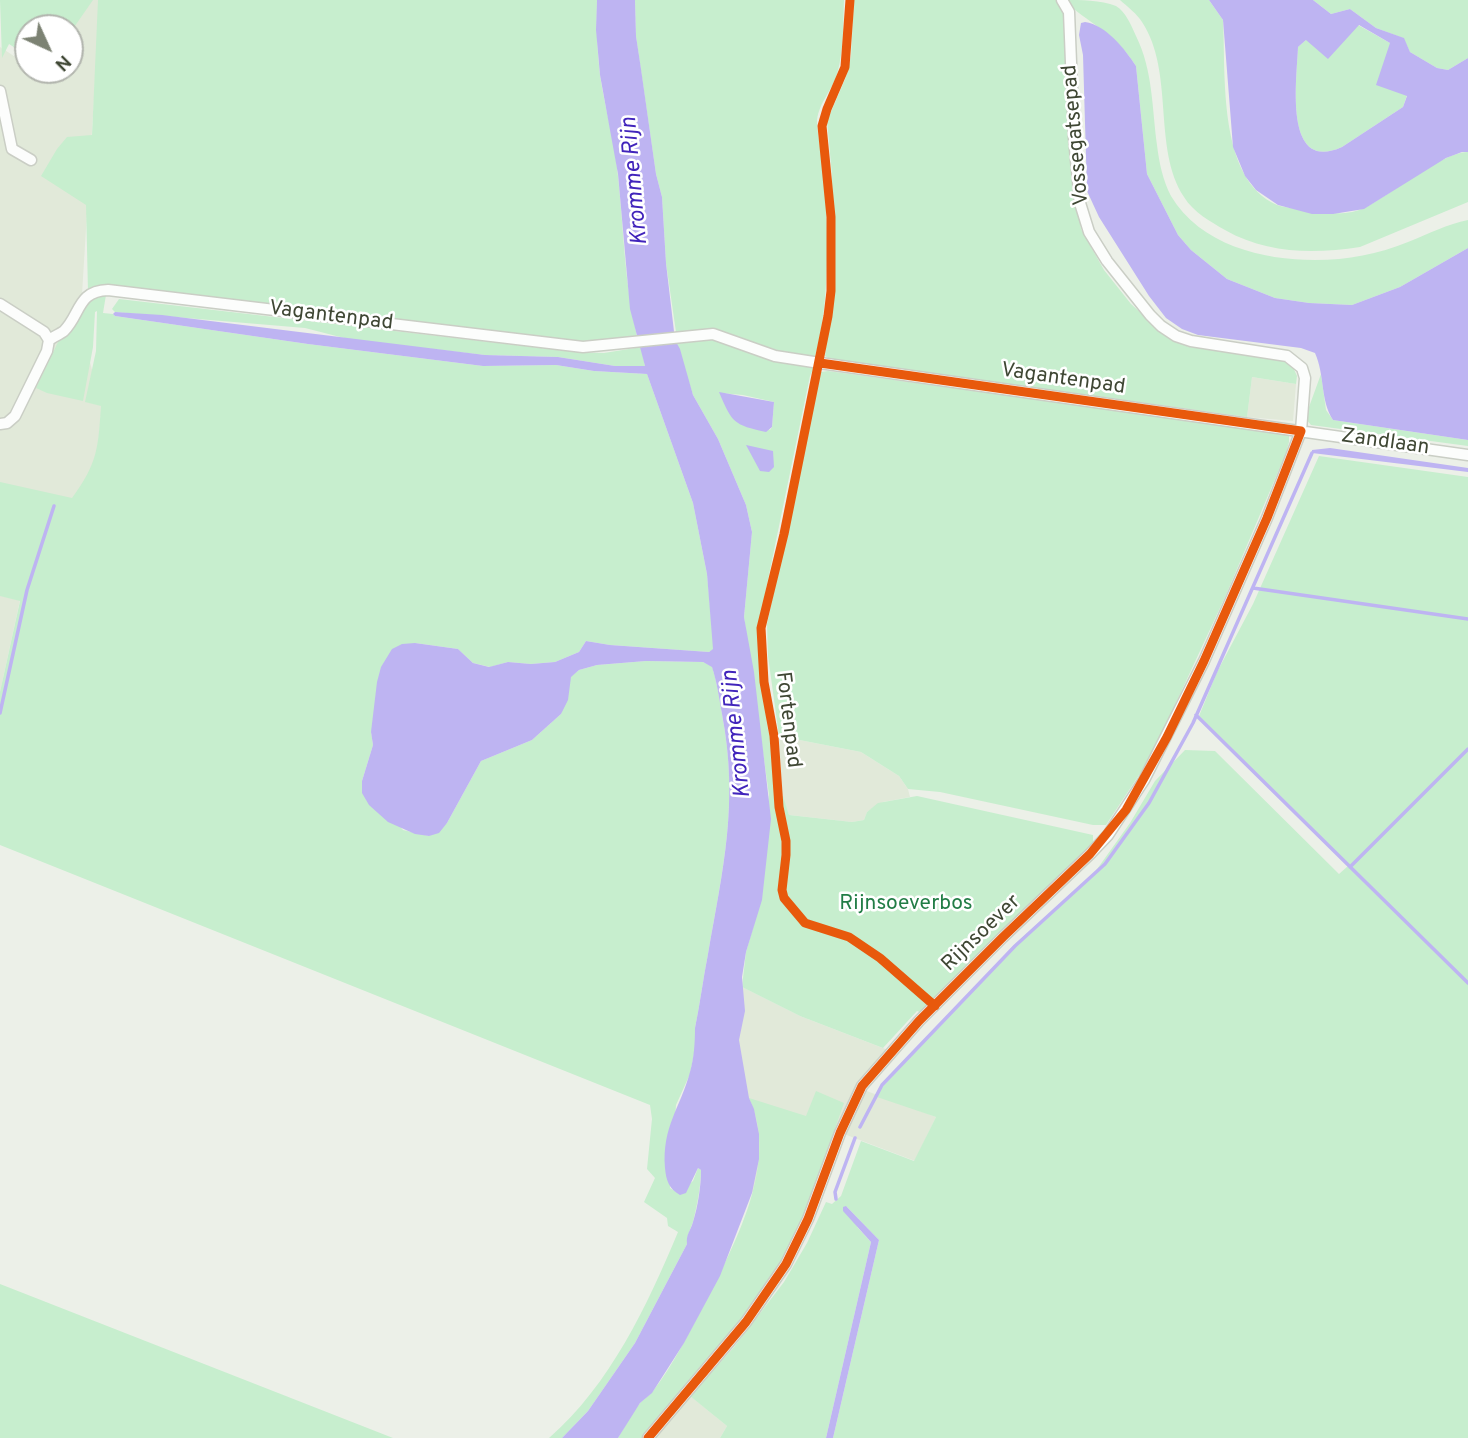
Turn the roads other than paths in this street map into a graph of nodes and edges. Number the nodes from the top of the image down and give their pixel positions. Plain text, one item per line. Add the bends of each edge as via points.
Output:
1 (1062, 0) edge
2 (0, 91) edge
3 (31, 160) dead end
4 (0, 304) edge
5 (48, 340) junction
6 (0, 424) edge
7 (1301, 431) junction
8 (1468, 455) edge
9 (648, 1438) edge

1 - 7 street, Vossegatsepad via 1069,12 1080,203 1089,232 1132,294 1175,336 1295,360 1305,378
2 - 3 street via 12,149
4 - 5 street via 44,332
5 - 6 street via 15,416
5 - 7 street, Vagantenpad via 64,331 86,298 97,290 108,290 583,347 713,334 775,356
7 - 8 street, Zandlaan
7 - 9 street, Rijnsoever via 1204,661 1126,810 1090,854 919,1021 862,1086 786,1264 746,1322

